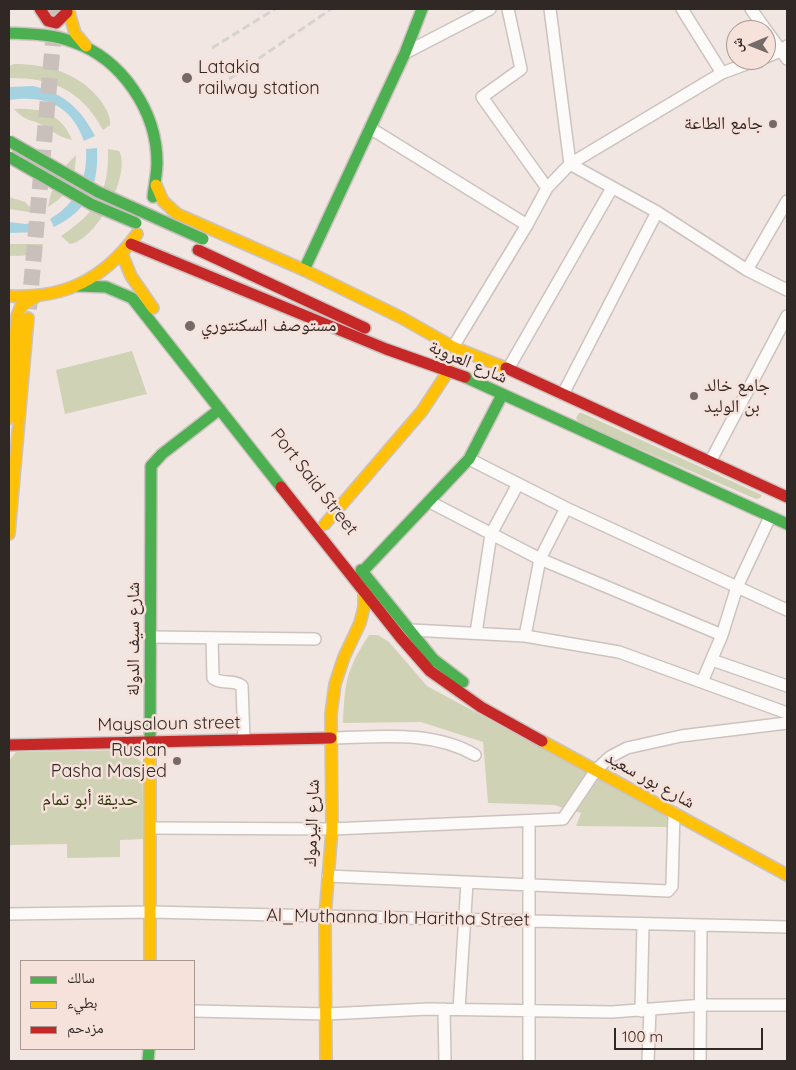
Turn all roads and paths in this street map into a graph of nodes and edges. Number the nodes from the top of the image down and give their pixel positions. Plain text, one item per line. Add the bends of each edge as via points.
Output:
1 (40, 9) edge
2 (422, 9) edge
3 (490, 9) edge
4 (508, 9) edge
5 (550, 9) edge
6 (682, 9) edge
7 (751, 9) edge
8 (68, 10) edge
9 (31, 16) edge
10 (759, 20) edge
11 (9, 32) edge
12 (776, 42) edge
13 (89, 48) junction
14 (785, 52) edge
15 (405, 53) junction
16 (730, 70) edge
17 (722, 73) junction
18 (370, 128) junction
19 (9, 141) edge
20 (9, 157) edge
21 (570, 164) junction
22 (156, 185) junction
23 (547, 188) junction
24 (612, 188) junction
25 (787, 201) edge
26 (657, 212) junction
27 (527, 225) junction
28 (145, 227) dead end
29 (207, 241) dead end
30 (131, 244) junction
31 (194, 248) dead end
32 (122, 254) junction
33 (304, 270) junction
34 (747, 270) junction
35 (78, 286) junction
36 (787, 290) edge
37 (9, 296) edge
38 (37, 296) junction
39 (787, 316) edge
40 (28, 318) tunnel mouth
41 (387, 324) dead end
42 (453, 347) junction
43 (508, 369) junction
44 (449, 370) junction
45 (563, 394) junction
46 (502, 396) junction
47 (220, 409) junction
48 (9, 418) edge
49 (469, 459) junction
50 (710, 462) junction
51 (518, 484) junction
52 (782, 495) edge
53 (430, 502) junction
54 (566, 508) junction
55 (770, 517) junction
56 (325, 524) junction
57 (787, 524) edge
58 (9, 534) edge
59 (491, 534) junction
60 (540, 560) junction
61 (362, 572) junction
62 (737, 587) junction
63 (364, 591) junction
64 (787, 610) edge
65 (411, 630) junction
66 (476, 634) junction
67 (722, 635) junction
68 (525, 636) junction
69 (151, 638) junction
70 (212, 638) junction
71 (315, 638) dead end
72 (712, 660) junction
73 (702, 682) junction
74 (787, 686) edge
75 (787, 713) edge
76 (497, 716) junction
77 (787, 723) edge
78 (330, 738) junction
79 (244, 740) junction
80 (151, 742) junction
81 (9, 745) edge
82 (475, 755) dead end
83 (596, 770) junction
84 (674, 813) junction
85 (529, 821) junction
86 (151, 828) junction
87 (332, 829) junction
88 (787, 875) edge
89 (328, 876) junction
90 (467, 884) junction
91 (528, 886) junction
92 (151, 912) junction
93 (9, 914) edge
94 (325, 916) junction
95 (464, 919) junction
96 (528, 920) junction
97 (643, 924) junction
98 (701, 926) junction
99 (787, 927) edge
100 (150, 960) edge
101 (787, 1005) edge
102 (700, 1006) junction
103 (444, 1009) junction
104 (459, 1009) junction
105 (527, 1010) junction
106 (646, 1010) junction
107 (195, 1011) edge
108 (327, 1014) junction
109 (326, 1061) edge
110 (445, 1061) edge
111 (529, 1061) edge
112 (648, 1061) edge
113 (700, 1061) edge

1 - 8 main road via 48,21 56,23
2 - 15 main road
3 - 15 street
4 - 23 street via 521,69 482,97
5 - 21 street
6 - 17 street
7 - 10 street
8 - 13 main road via 75,33
9 - 11 main road via 24,26
11 - 13 main road via 50,34
12 - 14 street
13 - 22 main road via 124,76 148,114 157,149
15 - 18 main road
16 - 17 street
17 - 21 street
18 - 27 street
18 - 33 main road
19 - 29 main road, bridge via 98,192
20 - 28 main road, bridge via 91,204
21 - 23 street
21 - 24 street
22 - 30 main road via 151,206
22 - 33 main road, شارع العروبة via 165,205 177,214
23 - 27 street
24 - 26 street
24 - 43 street
25 - 34 street
26 - 34 street
26 - 45 street
27 - 42 street
30 - 32 main road
30 - 44 main road, شارع العروبة via 386,349
31 - 44 main road
32 - 35 main road via 109,267
32 - 56 main road, Port Said Street via 143,295
33 - 42 main road, شارع العروبة
34 - 36 street
35 - 38 main road
35 - 47 main road via 110,287 132,298
37 - 38 main road
38 - 48 main road via 21,306 17,316
39 - 50 street
40 - 58 main road
41 - 42 main road
42 - 43 main road, شارع العروبة
43 - 45 main road, شارع العروبة
44 - 46 main road, شارع العروبة
44 - 56 main road via 422,411
45 - 50 main road, شارع العروبة
46 - 49 main road
46 - 55 main road, شارع العروبة
47 - 63 main road
47 - 69 main road, شارع سيف الدولة via 151,466
49 - 51 street
49 - 53 main road
50 - 52 main road, شارع العروبة
51 - 54 street
51 - 59 street
52 - 55 main road
53 - 59 street
53 - 61 main road
54 - 60 street
54 - 62 street
55 - 57 main road, شارع العروبة
55 - 62 street
56 - 61 main road, Port Said Street
59 - 60 street
59 - 66 street
60 - 67 street
60 - 68 street
61 - 65 main road, Port Said Street
62 - 64 street
62 - 67 street
63 - 76 main road via 430,671
63 - 78 main road, شارع اليرموك via 360,623 335,684
65 - 66 street
65 - 76 main road, Port Said Street via 433,659 461,680
66 - 68 street
67 - 72 street
68 - 73 street via 619,652
69 - 70 street
69 - 80 main road, شارع سيف الدولة
70 - 71 street
70 - 79 street via 213,678 242,686
72 - 73 street
72 - 74 street
73 - 75 street
76 - 83 main road, شارع بور سعيد
77 - 83 street via 636,745 618,752
78 - 79 main road, Maysaloun street
78 - 82 street via 432,739 458,745
78 - 87 main road, شارع اليرموك
79 - 80 main road, Maysaloun street
80 - 81 main road, Maysaloun street
80 - 86 main road, شارع سيف الدولة
83 - 84 main road, شارع بور سعيد
83 - 85 street via 563,819
84 - 88 main road, شارع بور سعيد
84 - 91 street via 670,890
85 - 87 street
85 - 91 street
86 - 87 street
86 - 92 main road, شارع سيف الدولة
87 - 89 main road, شارع اليرموك
89 - 90 street
89 - 94 main road, شارع اليرموك
90 - 91 street
90 - 95 street
91 - 96 street
92 - 93 street, Al_Muthanna Ibn Haritha Street
92 - 94 street, Al_Muthanna Ibn Haritha Street
92 - 100 main road, شارع سيف الدولة
94 - 95 street, Al_Muthanna Ibn Haritha Street
94 - 108 main road, شارع اليرموك
95 - 96 street, Al_Muthanna Ibn Haritha Street
95 - 104 street
96 - 97 street, Al_Muthanna Ibn Haritha Street
96 - 105 street
97 - 98 street, Al_Muthanna Ibn Haritha Street
97 - 106 street
98 - 99 street, Al_Muthanna Ibn Haritha Street
98 - 102 street
101 - 102 street
102 - 106 street
102 - 113 street
103 - 104 street
103 - 108 street
103 - 110 street
104 - 105 street
105 - 106 street
105 - 111 street
106 - 112 street
107 - 108 street
108 - 109 main road, شارع اليرموك

